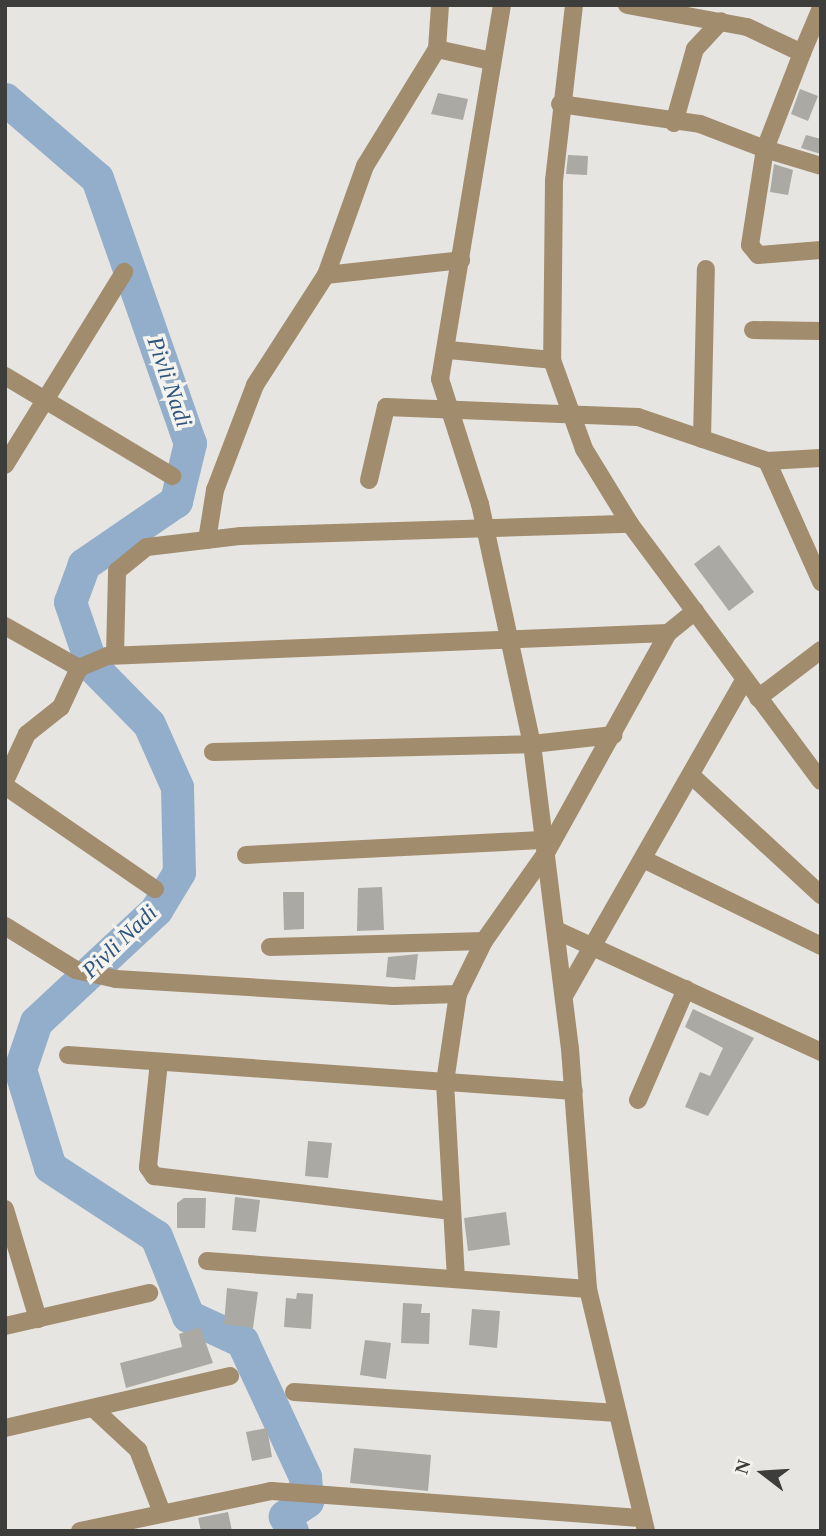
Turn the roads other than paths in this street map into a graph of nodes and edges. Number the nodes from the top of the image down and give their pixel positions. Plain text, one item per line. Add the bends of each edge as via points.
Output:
1 (440, 5) edge
2 (502, 5) edge
3 (574, 5) edge
4 (626, 5) edge
5 (821, 8) edge
6 (721, 21) junction
7 (437, 49) junction
8 (802, 53) junction
9 (491, 61) junction
10 (560, 104) junction
11 (674, 123) junction
12 (765, 149) junction
13 (821, 166) edge
14 (821, 250) edge
15 (461, 260) junction
16 (706, 269) dead end
17 (124, 272) dead end
18 (326, 275) junction
19 (753, 330) dead end
20 (821, 331) edge
21 (449, 350) junction
22 (552, 360) junction
23 (5, 376) edge
24 (45, 401) junction
25 (446, 413) junction
26 (569, 416) junction
27 (702, 439) junction
28 (821, 457) edge
29 (767, 461) junction
30 (5, 465) edge
31 (172, 476) dead end
32 (369, 480) dead end
33 (629, 524) junction
34 (484, 530) junction
35 (206, 540) junction
36 (821, 582) edge
37 (695, 611) junction
38 (5, 626) edge
39 (668, 633) junction
40 (508, 642) junction
41 (821, 650) edge
42 (111, 655) junction
43 (83, 664) junction
44 (745, 679) junction
45 (758, 698) junction
46 (614, 735) junction
47 (532, 744) junction
48 (213, 752) dead end
49 (692, 776) junction
50 (821, 781) edge
51 (5, 783) edge
52 (546, 846) junction
53 (246, 855) dead end
54 (643, 859) junction
55 (155, 889) dead end
56 (821, 895) edge
57 (5, 926) edge
58 (556, 930) junction
59 (484, 941) junction
60 (593, 946) junction
61 (821, 946) edge
62 (270, 947) dead end
63 (686, 989) junction
64 (457, 994) junction
65 (564, 996) junction
66 (821, 1052) edge
67 (68, 1055) dead end
68 (159, 1062) junction
69 (445, 1082) junction
70 (573, 1091) junction
71 (638, 1100) dead end
72 (5, 1209) edge
73 (452, 1210) junction
74 (206, 1261) dead end
75 (456, 1279) junction
76 (588, 1289) junction
77 (149, 1293) dead end
78 (38, 1319) junction
79 (5, 1326) edge
80 (230, 1376) dead end
81 (295, 1392) dead end
82 (93, 1408) junction
83 (617, 1413) junction
84 (5, 1428) edge
85 (162, 1513) junction
86 (645, 1525) edge
87 (101, 1528) edge
88 (80, 1531) edge

1 - 7 street
2 - 9 street
3 - 10 street
4 - 6 street
5 - 8 street
6 - 8 street
6 - 11 street via 695,49
7 - 9 street
7 - 18 street via 365,166
8 - 12 street
9 - 15 street
10 - 11 street
10 - 22 street
11 - 12 street via 700,124
12 - 13 street
12 - 14 street via 752,252
15 - 18 street
15 - 21 street
16 - 27 street
17 - 24 street
18 - 35 street via 255,385 215,490
19 - 20 street
21 - 22 street
21 - 25 street via 440,379
22 - 26 street
23 - 24 street
24 - 30 street
24 - 31 street
25 - 26 street
25 - 32 street via 384,408
25 - 34 street via 459,438
26 - 27 street via 638,417
26 - 33 street
27 - 29 street
28 - 29 street
29 - 36 street
33 - 34 street
33 - 37 street
34 - 35 street
34 - 40 street
35 - 42 street via 147,547 123,562 115,580
37 - 39 street
37 - 44 street
38 - 43 street
39 - 40 street
39 - 46 street
40 - 42 street
40 - 47 street
41 - 45 street
42 - 43 street
43 - 51 street via 61,707 27,734
44 - 45 street
44 - 49 street
45 - 50 street
46 - 47 street
46 - 52 street
47 - 48 street
47 - 52 street
49 - 54 street
49 - 56 street
51 - 55 street
52 - 53 street
52 - 58 street
52 - 59 street
54 - 60 street
54 - 61 street
57 - 64 street via 76,970 116,979 393,996
58 - 60 street
58 - 65 street
59 - 62 street
59 - 64 street
60 - 63 street
60 - 65 street
63 - 66 street
63 - 71 street
64 - 69 street
65 - 70 street
67 - 68 street
68 - 69 street
68 - 73 street via 148,1167 154,1176
69 - 70 street
69 - 73 street
70 - 76 street
72 - 78 street
73 - 75 street
74 - 75 street
75 - 76 street
76 - 83 street
77 - 78 street
78 - 79 street
80 - 82 street
81 - 83 street
82 - 84 street
82 - 85 street via 138,1450
83 - 86 street
85 - 86 street via 272,1491
85 - 87 street
87 - 88 street

